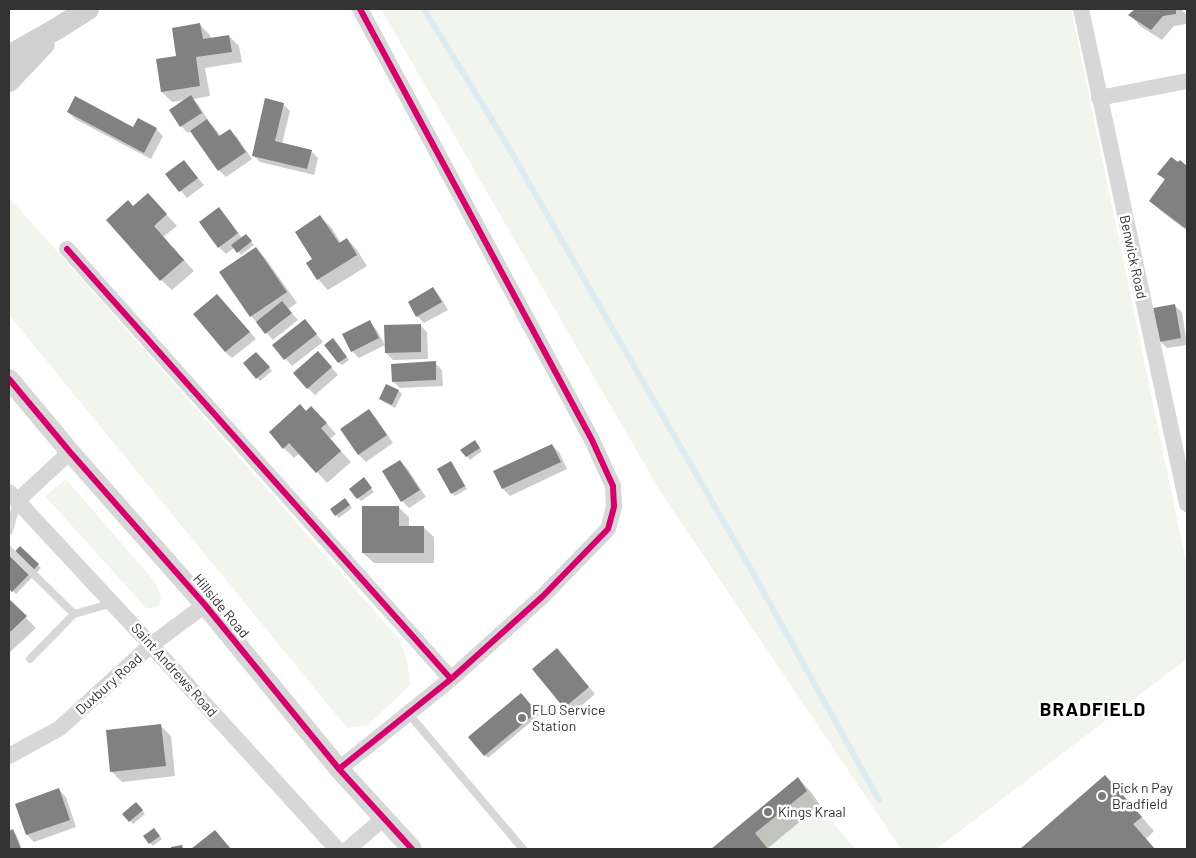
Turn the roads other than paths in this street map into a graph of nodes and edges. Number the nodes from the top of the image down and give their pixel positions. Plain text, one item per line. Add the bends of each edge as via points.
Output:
1 (88, 9) edge
2 (360, 9) edge
3 (1080, 9) edge
4 (58, 28) junction
5 (9, 56) edge
6 (9, 80) edge
7 (1187, 81) edge
8 (1099, 98) junction
9 (67, 249) dead end
10 (9, 379) edge
11 (1181, 446) edge
12 (70, 452) junction
13 (13, 496) edge
14 (1187, 504) edge
15 (9, 531) edge
16 (9, 550) edge
17 (113, 603) junction
18 (204, 605) junction
19 (74, 614) junction
20 (152, 645) junction
21 (30, 659) dead end
22 (450, 679) junction
23 (408, 713) junction
24 (9, 756) edge
25 (339, 769) junction
26 (384, 818) junction
27 (337, 849) edge
28 (348, 849) edge
29 (412, 849) edge
30 (523, 849) edge

1 - 4 main road
2 - 22 street via 592,440 613,486 614,507 608,529 543,596
3 - 8 street, Benwick Road
4 - 5 main road
4 - 6 main road
7 - 8 street
8 - 11 street, Benwick Road
9 - 22 street
10 - 12 street, Hillside Road
11 - 14 street, Benwick Road
12 - 13 street
12 - 18 street, Hillside Road
13 - 15 lane
13 - 17 street, Saint Andrews Road
16 - 19 lane
17 - 19 lane
17 - 20 street, Saint Andrews Road
18 - 20 street, Duxbury Road
18 - 25 street, Hillside Road
19 - 21 lane
20 - 24 street, Duxbury Road via 60,728
20 - 27 street, Saint Andrews Road
22 - 23 street
23 - 25 street
23 - 30 lane
25 - 26 street, Hillside Road
26 - 28 street
26 - 29 street, Hillside Road

